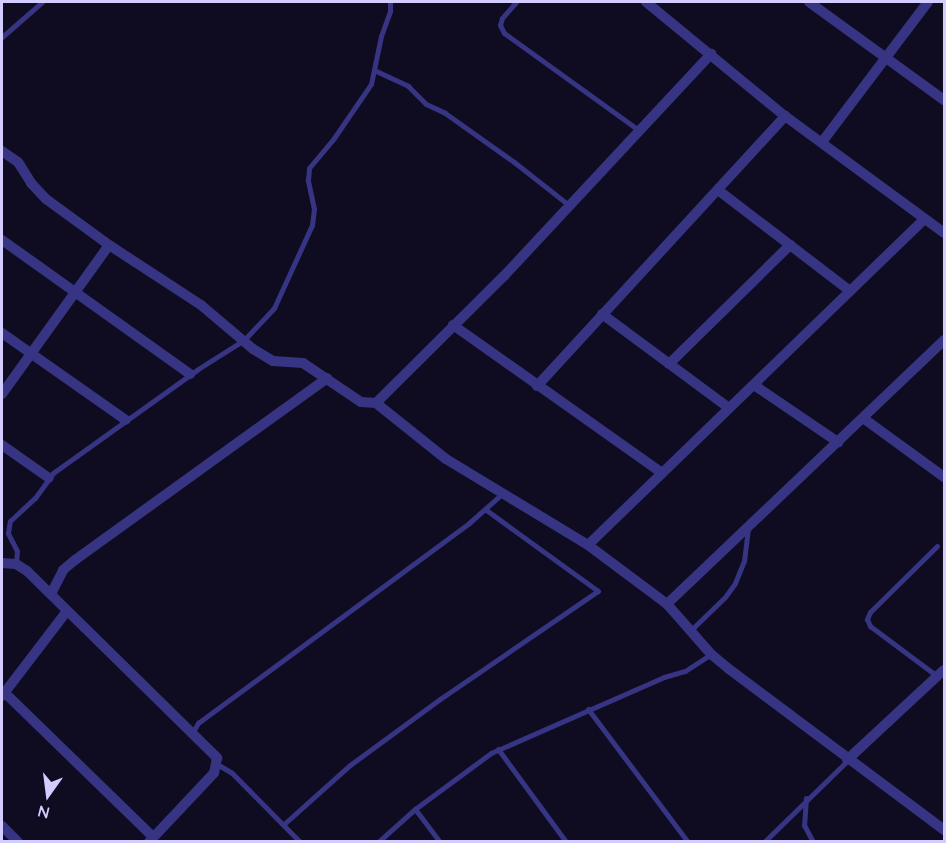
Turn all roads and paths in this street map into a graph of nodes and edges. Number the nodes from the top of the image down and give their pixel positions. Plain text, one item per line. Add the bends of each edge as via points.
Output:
1 (42, 2) edge
2 (390, 2) edge
3 (516, 2) edge
4 (646, 2) edge
5 (809, 2) edge
6 (928, 2) edge
7 (2, 37) edge
8 (711, 54) junction
9 (886, 58) junction
10 (374, 70) junction
11 (945, 100) edge
12 (785, 116) junction
13 (640, 131) junction
14 (822, 142) junction
15 (2, 151) edge
16 (718, 190) junction
17 (570, 206) junction
18 (924, 219) junction
19 (945, 233) edge
20 (2, 240) edge
21 (109, 245) junction
22 (790, 245) junction
23 (849, 290) junction
24 (76, 292) junction
25 (602, 314) junction
26 (453, 325) junction
27 (2, 333) edge
28 (244, 340) junction
29 (942, 347) edge
30 (31, 353) junction
31 (669, 364) junction
32 (190, 375) junction
33 (327, 378) junction
34 (754, 385) junction
35 (537, 386) junction
36 (2, 394) edge
37 (376, 403) junction
38 (729, 408) junction
39 (863, 418) junction
40 (126, 420) junction
41 (838, 442) junction
42 (2, 444) edge
43 (661, 472) junction
44 (945, 477) edge
45 (49, 478) junction
46 (503, 494) junction
47 (486, 510) junction
48 (748, 525) junction
49 (588, 545) junction
50 (937, 546) dead end
51 (2, 563) edge
52 (16, 564) junction
53 (51, 594) junction
54 (667, 604) junction
55 (67, 611) junction
56 (689, 631) junction
57 (711, 654) junction
58 (941, 673) edge
59 (3, 694) edge
60 (588, 710) junction
61 (192, 733) junction
62 (498, 749) junction
63 (848, 760) junction
64 (217, 764) junction
65 (806, 798) junction
66 (415, 809) junction
67 (284, 824) junction
68 (2, 826) edge
69 (945, 830) edge
70 (151, 839) edge
71 (18, 842) edge
72 (300, 842) edge
73 (378, 842) edge
74 (440, 842) edge
75 (566, 842) edge
76 (688, 842) edge
77 (764, 842) edge
78 (813, 842) edge

1 - 7 lane
2 - 10 lane
3 - 13 lane via 502,18 504,33
4 - 8 street
5 - 9 street
6 - 9 street
8 - 12 street
8 - 13 street
9 - 11 street
9 - 14 street
10 - 17 lane via 408,86 426,104 445,113
10 - 28 lane via 366,93 311,164 308,180 314,209 310,232 278,302
12 - 14 street
12 - 16 street
13 - 17 street
14 - 18 street
15 - 21 street via 18,162 46,199
16 - 22 street
16 - 25 street
17 - 26 street
18 - 19 street
18 - 23 street
20 - 24 street
21 - 24 street
21 - 28 street via 201,305
22 - 23 street
22 - 31 street
23 - 34 street
24 - 30 street
24 - 32 street
25 - 31 street
25 - 35 street
26 - 35 street
26 - 37 street
27 - 30 street
28 - 32 lane
28 - 33 street via 273,361 303,363
29 - 39 street
30 - 36 street
30 - 40 street
31 - 38 street
32 - 40 lane
33 - 37 street via 361,402
33 - 53 street via 75,560 63,570
34 - 38 street
34 - 41 street
35 - 43 street
37 - 46 street via 446,459
38 - 43 street
39 - 41 street
39 - 44 street
40 - 45 lane
41 - 48 street
42 - 45 street
43 - 49 street
45 - 52 lane via 35,498 10,521 8,533 17,551
46 - 47 lane
46 - 49 street
47 - 61 lane via 198,723
47 - 67 lane via 598,591 350,765
48 - 54 street
48 - 56 lane via 744,561 735,583
49 - 54 street
50 - 58 lane via 867,619 870,626
51 - 52 street
52 - 53 street
53 - 55 street
54 - 56 street
55 - 59 street
55 - 61 street
56 - 57 street
57 - 60 lane via 685,671
57 - 63 street
58 - 63 street
59 - 70 street
60 - 62 lane
60 - 76 lane
61 - 64 street via 217,758
62 - 66 lane
62 - 75 lane
63 - 65 lane
63 - 69 street
64 - 67 lane via 232,773
64 - 70 street via 214,773
65 - 77 lane
65 - 78 lane via 804,825
66 - 73 lane
66 - 74 lane
67 - 72 lane
68 - 71 street

